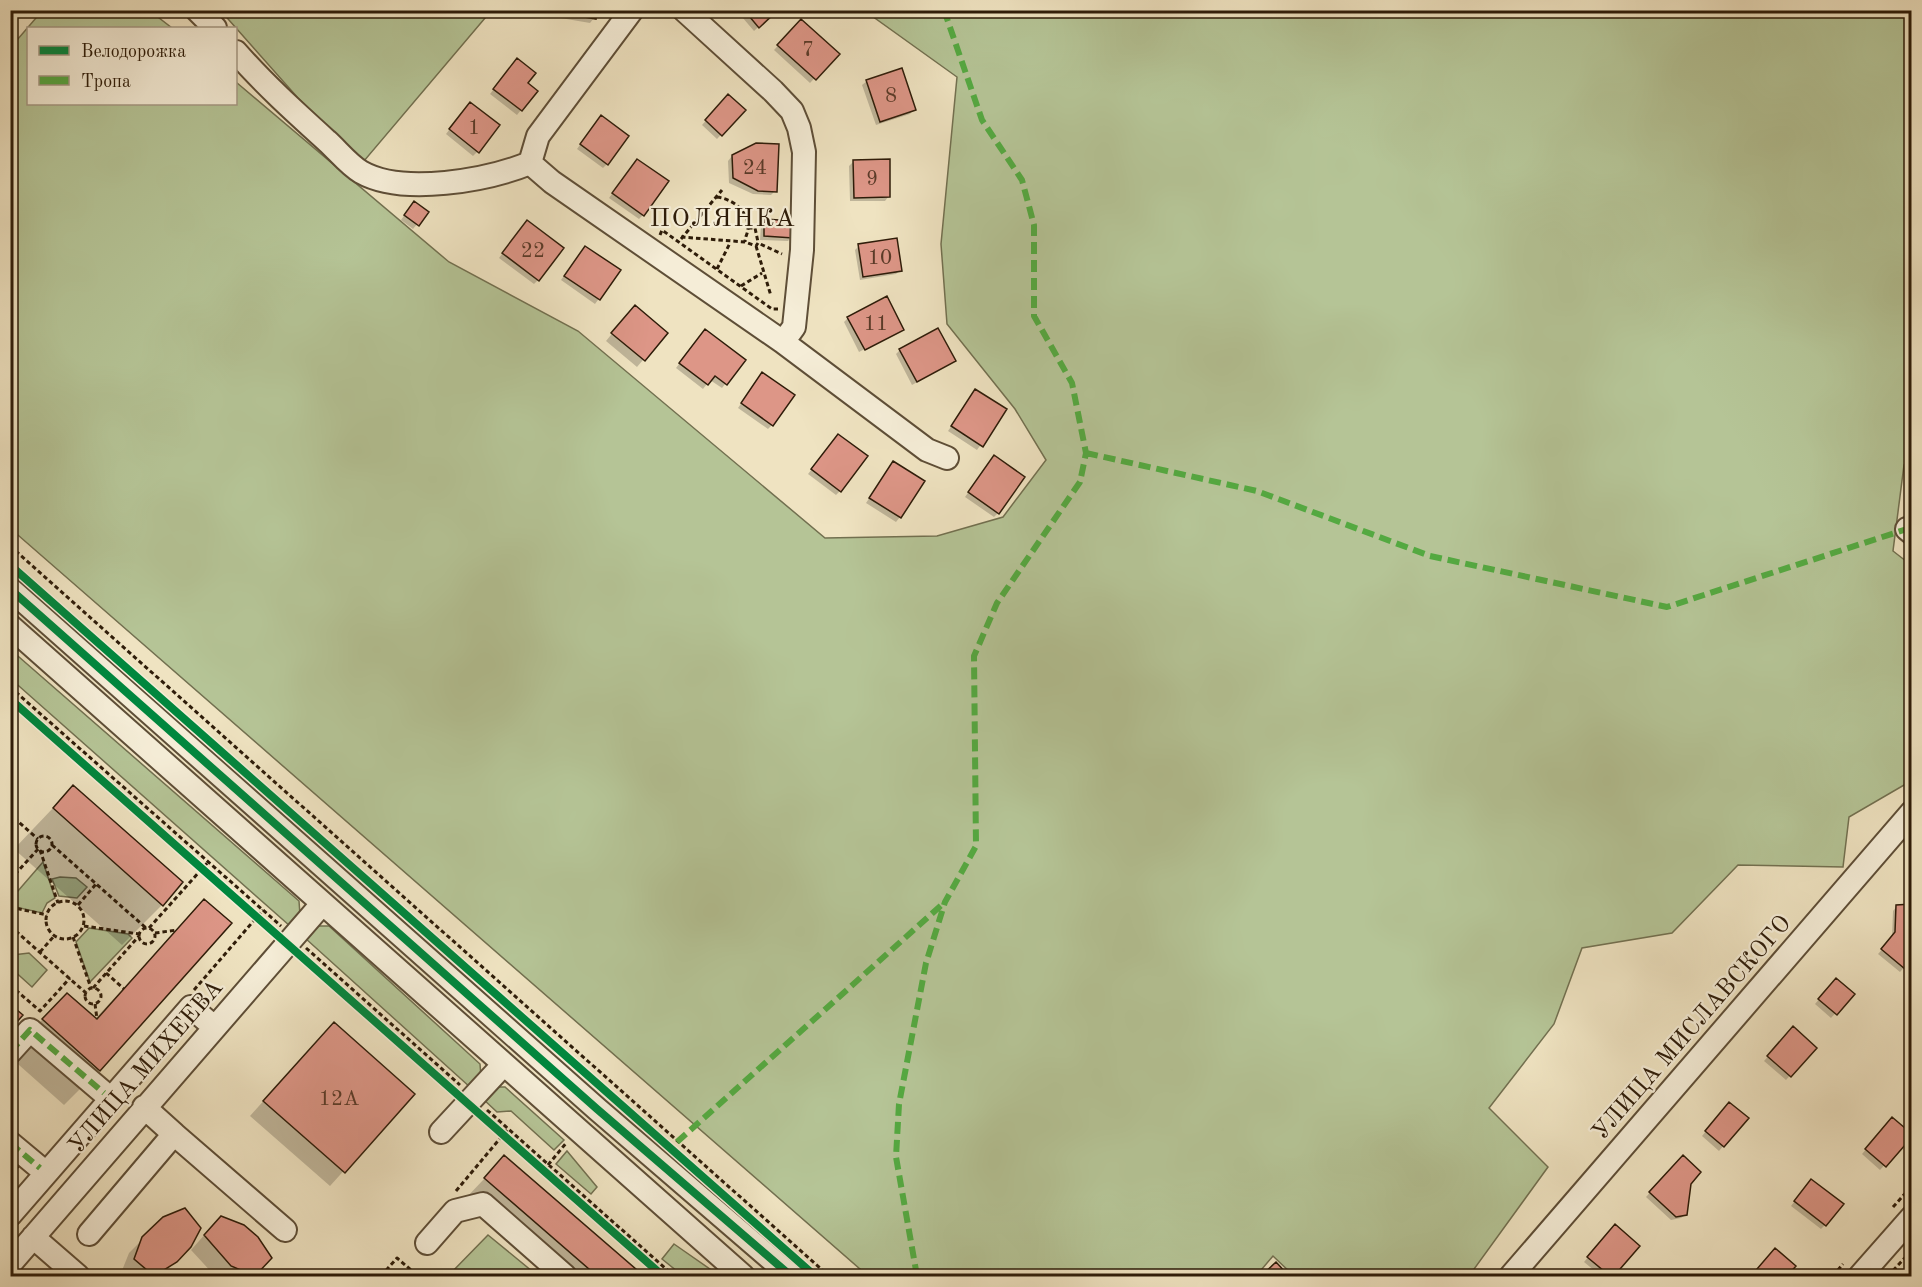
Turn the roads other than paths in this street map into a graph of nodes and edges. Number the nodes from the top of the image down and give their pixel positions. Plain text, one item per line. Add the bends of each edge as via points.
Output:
1 (197, 10) edge
2 (632, 10) edge
3 (684, 10) edge
4 (214, 27) edge
5 (237, 53) edge
6 (530, 163) junction
7 (783, 342) junction
8 (947, 458) dead end
9 (10, 590) edge
10 (10, 626) edge
11 (1911, 812) edge
12 (322, 904) junction
13 (214, 1027) junction
14 (10, 1052) edge
15 (504, 1064) junction
16 (104, 1093) dead end
17 (144, 1107) junction
18 (441, 1132) dead end
19 (174, 1134) junction
20 (10, 1143) edge
21 (40, 1168) dead end
22 (10, 1215) edge
23 (1911, 1217) edge
24 (285, 1230) dead end
25 (89, 1234) dead end
26 (33, 1237) junction
27 (427, 1243) dead end
28 (10, 1264) edge
29 (78, 1276) edge
30 (565, 1276) edge
31 (742, 1276) edge
32 (791, 1276) edge
33 (1511, 1276) edge
34 (1860, 1276) edge

1 - 4 street
2 - 6 street via 538,136
3 - 7 street via 773,91 792,111 799,128 804,152 802,250 794,327
5 - 6 street via 261,81 361,172 392,183 424,184 508,172
6 - 7 street
7 - 8 street via 927,450
9 - 32 street
10 - 12 street
11 - 33 street, УЛИЦА МИСЛАВСКОГО
12 - 13 street, УЛИЦА МИХЕЕВА
12 - 15 street
13 - 17 street, УЛИЦА МИХЕЕВА
13 - 22 street via 191,1007
14 - 16 street via 30,1030
15 - 18 street
15 - 31 street
17 - 19 street
17 - 26 street, УЛИЦА МИХЕЕВА
19 - 24 street
19 - 25 street
20 - 21 street
23 - 34 street
26 - 28 street, УЛИЦА МИХЕЕВА
26 - 29 street
27 - 30 street via 455,1211 483,1204

